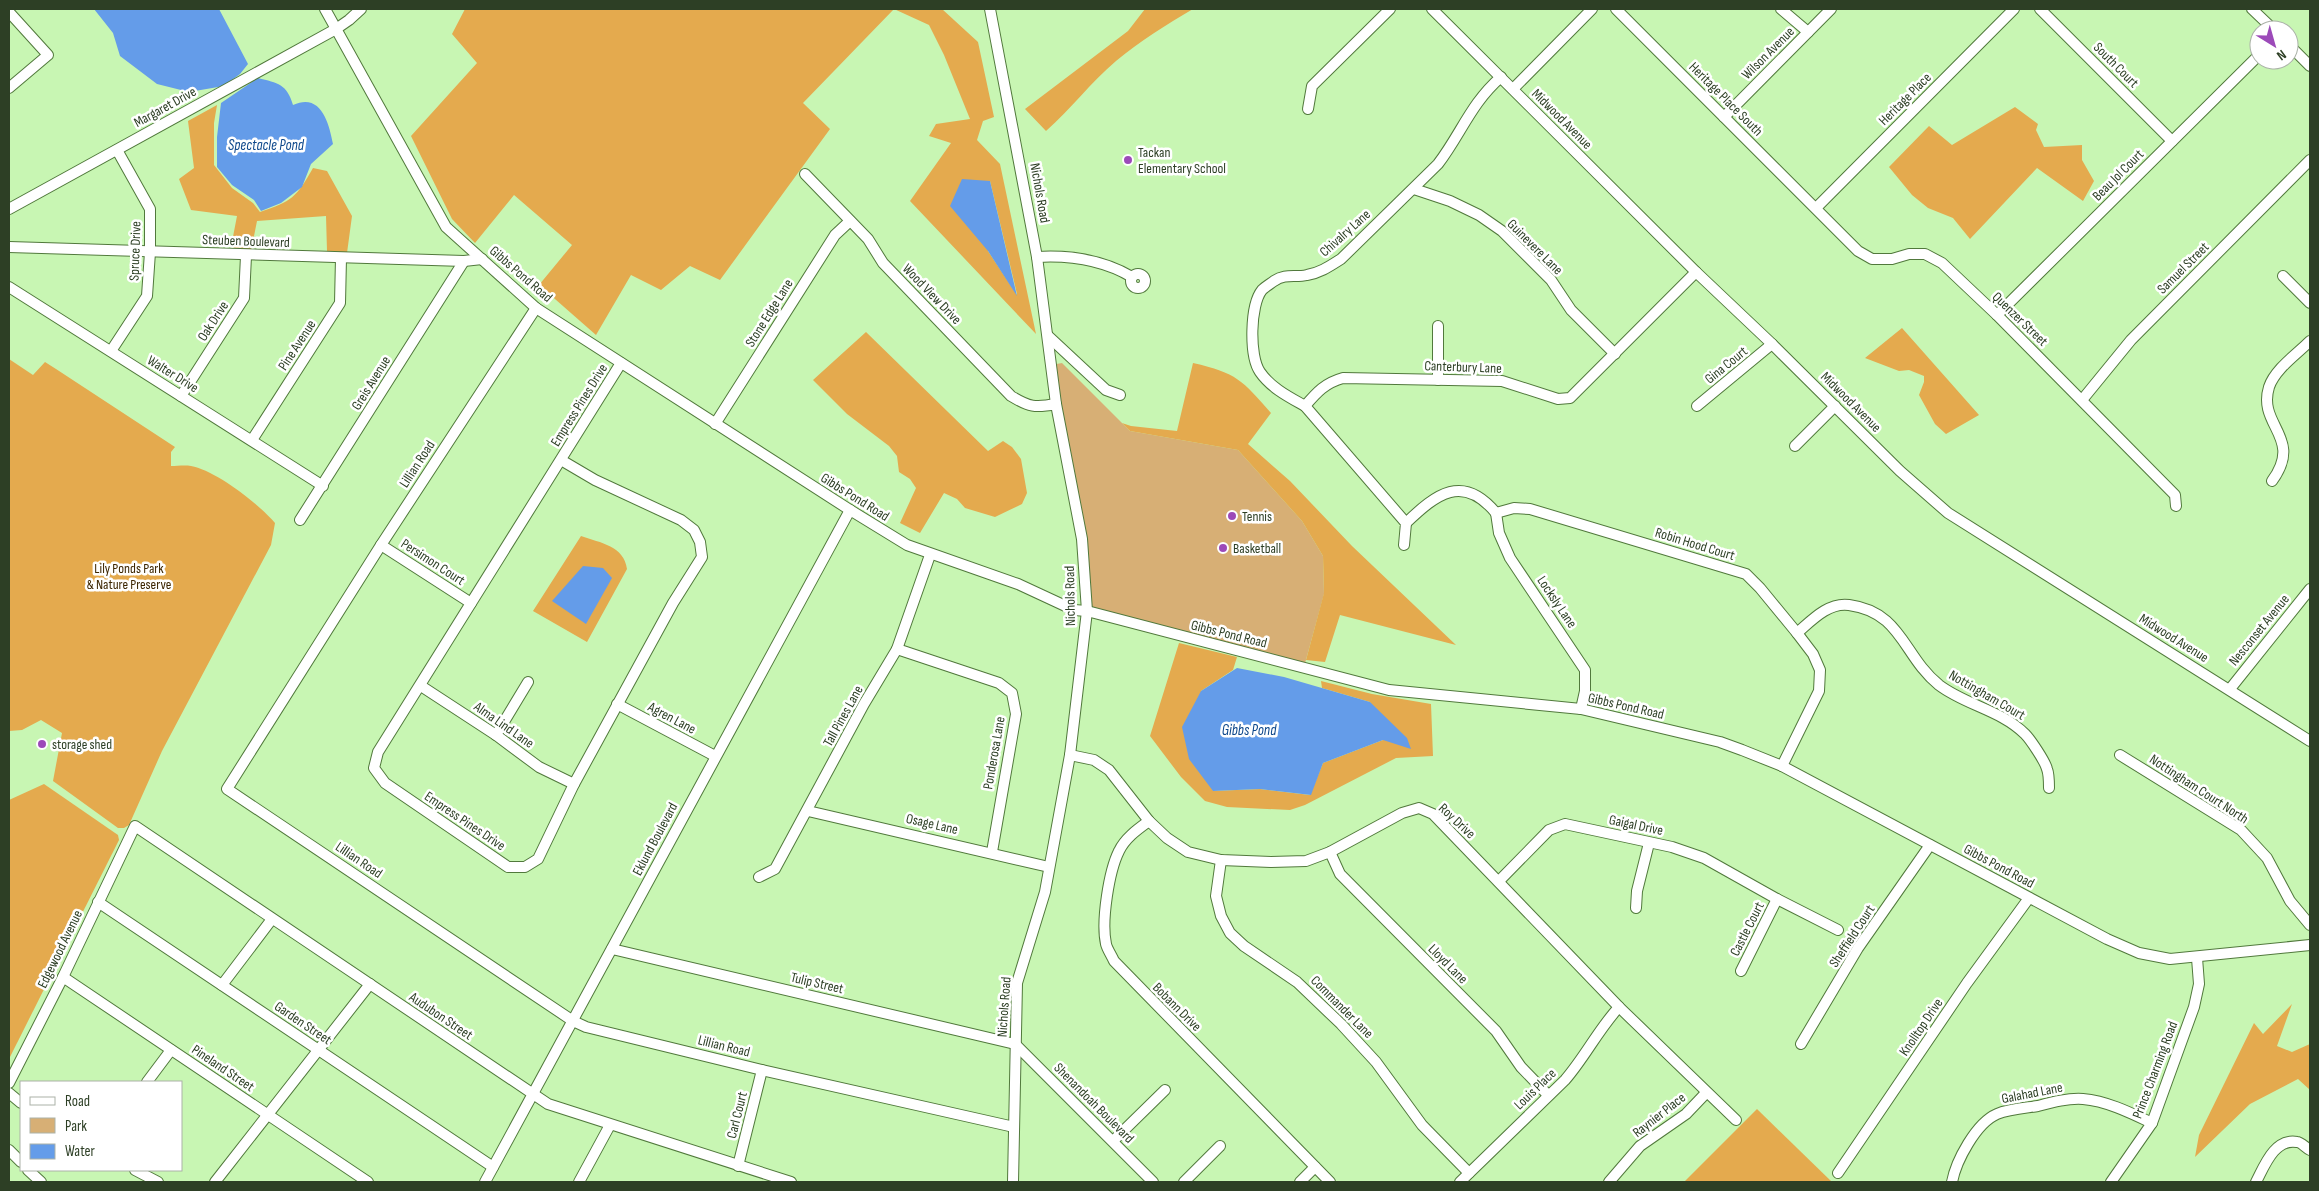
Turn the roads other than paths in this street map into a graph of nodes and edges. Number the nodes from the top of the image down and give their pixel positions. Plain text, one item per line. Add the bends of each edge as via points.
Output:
1 (325, 9) edge
2 (361, 9) edge
3 (990, 9) edge
4 (1390, 9) edge
5 (1432, 9) edge
6 (1592, 9) edge
7 (1616, 9) edge
8 (1782, 9) edge
9 (1831, 9) edge
10 (2014, 9) edge
11 (2040, 9) edge
12 (2252, 9) edge
13 (9, 12) edge
14 (2264, 20) edge
15 (336, 29) junction
16 (1808, 32) junction
17 (2299, 55) edge
18 (2249, 66) edge
19 (2310, 66) edge
20 (1501, 78) junction
21 (9, 88) edge
22 (1513, 88) junction
23 (1308, 109) dead end
24 (1724, 117) junction
25 (2172, 140) junction
26 (117, 150) junction
27 (2310, 160) edge
28 (805, 174) dead end
29 (1414, 189) junction
30 (1816, 208) junction
31 (9, 209) edge
32 (850, 221) junction
33 (9, 247) edge
34 (150, 252) junction
35 (246, 256) junction
36 (1037, 257) junction
37 (341, 258) junction
38 (482, 258) junction
39 (464, 261) junction
40 (1696, 272) junction
41 (2283, 276) dead end
42 (1132, 277) dead end
43 (9, 288) edge
44 (2310, 303) edge
45 (536, 308) junction
46 (1997, 315) junction
47 (1438, 326) dead end
48 (1048, 336) junction
49 (2310, 341) edge
50 (1772, 344) junction
51 (111, 351) junction
52 (1614, 354) junction
53 (621, 363) junction
54 (1438, 380) junction
55 (1120, 395) dead end
56 (180, 396) junction
57 (2082, 400) junction
58 (1056, 404) junction
59 (1305, 406) junction
60 (1698, 406) dead end
61 (1835, 406) junction
62 (715, 424) junction
63 (252, 440) junction
64 (1795, 446) dead end
65 (561, 460) junction
66 (2272, 481) dead end
67 (322, 486) junction
68 (2176, 506) dead end
69 (850, 510) junction
70 (1496, 513) junction
71 (300, 520) dead end
72 (1406, 523) junction
73 (381, 545) junction
74 (1404, 545) dead end
75 (930, 554) junction
76 (2310, 588) edge
77 (2306, 601) edge
78 (471, 603) junction
79 (1087, 611) junction
80 (1797, 633) junction
81 (897, 649) junction
82 (528, 682) dead end
83 (421, 686) junction
84 (2230, 689) junction
85 (617, 704) junction
86 (1581, 709) junction
87 (496, 735) junction
88 (2310, 741) edge
89 (1070, 755) junction
90 (2120, 755) dead end
91 (715, 756) junction
92 (1782, 766) junction
93 (574, 784) junction
94 (2049, 788) dead end
95 (808, 811) junction
96 (1149, 821) junction
97 (135, 826) joint
98 (1649, 843) junction
99 (1930, 845) junction
100 (992, 852) junction
101 (1330, 852) junction
102 (1221, 860) junction
103 (1050, 866) junction
104 (760, 877) dead end
105 (1499, 881) junction
106 (2029, 898) junction
107 (1778, 899) junction
108 (98, 902) junction
109 (1636, 908) dead end
110 (272, 920) junction
111 (2310, 925) edge
112 (1838, 930) dead end
113 (2310, 945) edge
114 (612, 949) junction
115 (2197, 958) junction
116 (1741, 971) dead end
117 (63, 977) junction
118 (370, 984) junction
119 (222, 986) junction
120 (1619, 1006) junction
121 (573, 1021) junction
122 (1015, 1044) junction
123 (1801, 1044) dead end
124 (318, 1049) junction
125 (172, 1050) junction
126 (762, 1070) junction
127 (148, 1081) edge
128 (9, 1083) edge
129 (1165, 1090) dead end
130 (9, 1093) edge
131 (1706, 1093) junction
132 (532, 1095) junction
133 (1548, 1095) junction
134 (20, 1102) edge
135 (267, 1115) junction
136 (1736, 1120) dead end
137 (2152, 1123) junction
138 (610, 1125) junction
139 (1014, 1127) junction
140 (1113, 1141) junction
141 (1220, 1146) dead end
142 (9, 1150) edge
143 (2310, 1150) edge
144 (20, 1161) edge
145 (738, 1166) junction
146 (493, 1167) junction
147 (1315, 1167) junction
148 (29, 1171) edge
149 (137, 1171) edge
150 (1838, 1172) dead end
151 (1469, 1173) junction
152 (758, 1177) edge
153 (41, 1182) edge
154 (158, 1182) edge
155 (215, 1182) edge
156 (368, 1182) edge
157 (485, 1182) edge
158 (579, 1182) edge
159 (791, 1182) edge
160 (1013, 1182) edge
161 (1153, 1182) edge
162 (1184, 1182) edge
163 (1300, 1182) edge
164 (1330, 1182) edge
165 (1460, 1182) edge
166 (1609, 1182) edge
167 (1952, 1182) edge
168 (2111, 1182) edge
169 (2256, 1182) edge

1 - 15 street, Gibbs Pond Road
2 - 15 street, Margaret Drive
3 - 36 street, Nichols Road
4 - 23 street via 1312,86
5 - 20 street, Midwood Avenue
6 - 22 street
7 - 24 street, Heritage Place South
8 - 16 street
9 - 16 street, Wilson Avenue
10 - 30 street, Heritage Place
11 - 25 street, South Court
12 - 14 street
13 - 21 street via 48,55
15 - 26 street, Margaret Drive
15 - 38 street, Gibbs Pond Road via 446,227
16 - 24 street, Wilson Avenue
17 - 19 street
18 - 25 street, Beau Jol Court
20 - 22 street, Midwood Avenue
20 - 29 street, Chivalry Lane via 1476,104 1450,148
22 - 40 street, Midwood Avenue
24 - 30 street, Heritage Place South
25 - 46 street, Beau Jol Court
26 - 31 street, Margaret Drive
26 - 34 street, Spruce Drive via 150,209
27 - 57 street, Samuel Street via 2131,340
28 - 32 street, Wood View Drive
29 - 52 street, Guinevere Lane via 1479,215 1502,230 1551,280 1571,310
29 - 59 street, Chivalry Lane via 1341,259 1322,271 1276,279 1261,291 1254,315 1252,350 1259,371 1284,394
30 - 46 street, Quenzer Street via 1858,251 1872,259 1925,254 1942,264
32 - 58 street, Wood View Drive via 868,239 883,263 1011,396 1026,406
32 - 62 street, Stone Edge Lane via 835,234
33 - 34 street, Steuben Boulevard
34 - 35 street, Steuben Boulevard
34 - 51 street, Spruce Drive via 147,296
35 - 37 street, Steuben Boulevard
35 - 56 street, Oak Drive via 244,298
36 - 42 street via 1090,260
36 - 48 street, Nichols Road
37 - 39 street, Steuben Boulevard
37 - 63 street, Pine Avenue via 340,303
38 - 39 street, Steuben Boulevard
38 - 45 street, Gibbs Pond Road
39 - 67 street, Greis Avenue
40 - 50 street, Midwood Avenue
40 - 52 street, Canterbury Lane
41 - 44 street
43 - 51 street, Walter Drive
45 - 53 street, Gibbs Pond Road
45 - 73 street, Lillian Road
46 - 57 street, Quenzer Street
47 - 54 street
48 - 55 street via 1106,390
48 - 58 street, Nichols Road
49 - 66 street via 2277,374 2270,386 2269,412 2283,440 2284,452 2283,464
50 - 60 street, Gina Court
50 - 61 street, Midwood Avenue
51 - 56 street, Walter Drive
52 - 54 street, Canterbury Lane via 1570,398 1558,399 1502,381
53 - 62 street, Gibbs Pond Road
53 - 65 street, Empress Pines Drive
54 - 59 street, Canterbury Lane via 1343,378 1320,389
56 - 63 street, Walter Drive
57 - 68 street, Quenzer Street via 2175,495
58 - 79 street, Nichols Road via 1082,539
59 - 72 street, Chivalry Lane
61 - 64 street
61 - 84 street, Midwood Avenue via 1900,471 1948,513
62 - 69 street, Gibbs Pond Road
63 - 67 street, Walter Drive
65 - 78 street, Empress Pines Drive
65 - 85 street, Empress Pines Drive via 681,520 694,530 700,542 702,557 673,602
67 - 71 street, Greis Avenue
69 - 75 street, Gibbs Pond Road via 906,545
69 - 91 street, Eklund Boulevard
70 - 72 street via 1478,495 1446,492 1426,504
70 - 80 street, Robin Hood Court via 1514,508 1530,509 1746,574
70 - 86 street, Locksly Lane via 1498,533 1510,558 1585,670
72 - 74 street
73 - 78 street, Persimon Court
73 - 121 street, Lillian Road via 228,789
75 - 79 street, Gibbs Pond Road via 1018,584 1074,610
75 - 81 street, Tall Pines Lane
76 - 77 street, Nesconset Avenue
77 - 84 street, Nesconset Avenue
78 - 83 street, Empress Pines Drive
79 - 86 street, Gibbs Pond Road via 1389,690
79 - 89 street, Nichols Road
80 - 92 street, Robin Hood Court via 1813,654 1820,670 1819,691
80 - 94 street, Nottingham Court via 1830,608 1847,605 1878,613 1892,624 1921,668 1941,686 2008,720 2026,734 2047,768
81 - 95 street, Tall Pines Lane
81 - 100 street, Ponderosa Lane via 999,683 1012,693 1016,714
82 - 87 street
83 - 87 street, Alma Lind Lane
83 - 93 street, Empress Pines Drive via 378,752 374,768 384,783 508,867 525,867 538,859
84 - 88 street, Midwood Avenue
85 - 91 street, Agren Lane
85 - 93 street, Empress Pines Drive
86 - 92 street, Gibbs Pond Road via 1720,742
87 - 93 street, Alma Lind Lane via 539,767
89 - 96 street, Roy Drive via 1094,760 1109,770
89 - 103 street, Nichols Road
90 - 111 street, Nottingham Court North via 2240,830 2267,858 2290,901
91 - 114 street, Eklund Boulevard
92 - 99 street, Gibbs Pond Road
95 - 100 street, Osage Lane
95 - 104 street, Tall Pines Lane via 775,869
96 - 102 street, Roy Drive via 1188,852
96 - 147 street, Bobann Drive via 1131,834 1119,850 1112,870 1105,920 1106,944 1114,961
97 - 108 street, Edgewood Avenue
97 - 110 street, Audubon Street
98 - 105 street, Gaigal Drive via 1565,824 1548,830
98 - 107 street, Gaigal Drive via 1672,846 1704,858
98 - 109 street
99 - 106 street, Gibbs Pond Road
99 - 123 street, Sheffield Court via 1858,948
100 - 103 street, Osage Lane
101 - 102 street, Roy Drive via 1306,861
101 - 105 street, Roy Drive via 1402,813 1419,808 1433,814
101 - 133 street, Lloyd Lane via 1340,874 1496,1032 1521,1067
102 - 151 street, Commander Lane via 1216,896 1230,933 1297,982 1340,1024 1376,1062 1422,1125
103 - 122 street, Nichols Road via 1017,983
105 - 120 street, Roy Drive
106 - 115 street, Gibbs Pond Road via 2107,940 2139,953 2170,959
106 - 150 street, Knolltop Drive
107 - 112 street, Gaigal Drive
107 - 116 street, Castle Court
108 - 117 street, Edgewood Avenue
108 - 119 street, Garden Street
110 - 118 street, Audubon Street
110 - 119 street
113 - 115 street, Gibbs Pond Road
114 - 121 street, Eklund Boulevard
114 - 122 street, Tulip Street
115 - 137 street, Prince Charming Road via 2199,984 2194,1007
117 - 125 street, Pineland Street
117 - 128 street, Edgewood Avenue
118 - 124 street
118 - 132 street, Audubon Street
119 - 124 street, Garden Street
120 - 131 street, Roy Drive
120 - 133 street, Louis Place via 1590,1043 1580,1064
121 - 126 street, Lillian Road via 586,1027
121 - 132 street, Eklund Boulevard
122 - 139 street, Nichols Road
122 - 140 street, Shenandoah Boulevard
124 - 135 street
124 - 146 street, Garden Street
125 - 127 street
125 - 135 street, Pineland Street
126 - 139 street, Lillian Road
126 - 145 street, Carl Court
129 - 140 street
130 - 134 street
131 - 136 street, Roy Drive
131 - 166 street, Raynier Place via 1686,1114 1640,1146
132 - 138 street, Audubon Street via 548,1104
132 - 146 street, Eklund Boulevard
133 - 151 street, Louis Place
135 - 155 street
135 - 156 street, Pineland Street
137 - 167 street, Galahad Lane via 2101,1102 2083,1099 1997,1114 1985,1122 1972,1139 1958,1161
137 - 168 street, Prince Charming Road
138 - 145 street, Audubon Street
138 - 158 street
139 - 160 street, Nichols Road
140 - 161 street, Shenandoah Boulevard
141 - 162 street
142 - 144 street
143 - 169 street via 2298,1142 2287,1142 2272,1151
145 - 152 street, Audubon Street
146 - 157 street, Eklund Boulevard
147 - 163 street
147 - 164 street, Bobann Drive
148 - 153 street
149 - 154 street
151 - 165 street, Louis Place
152 - 159 street, Audubon Street

